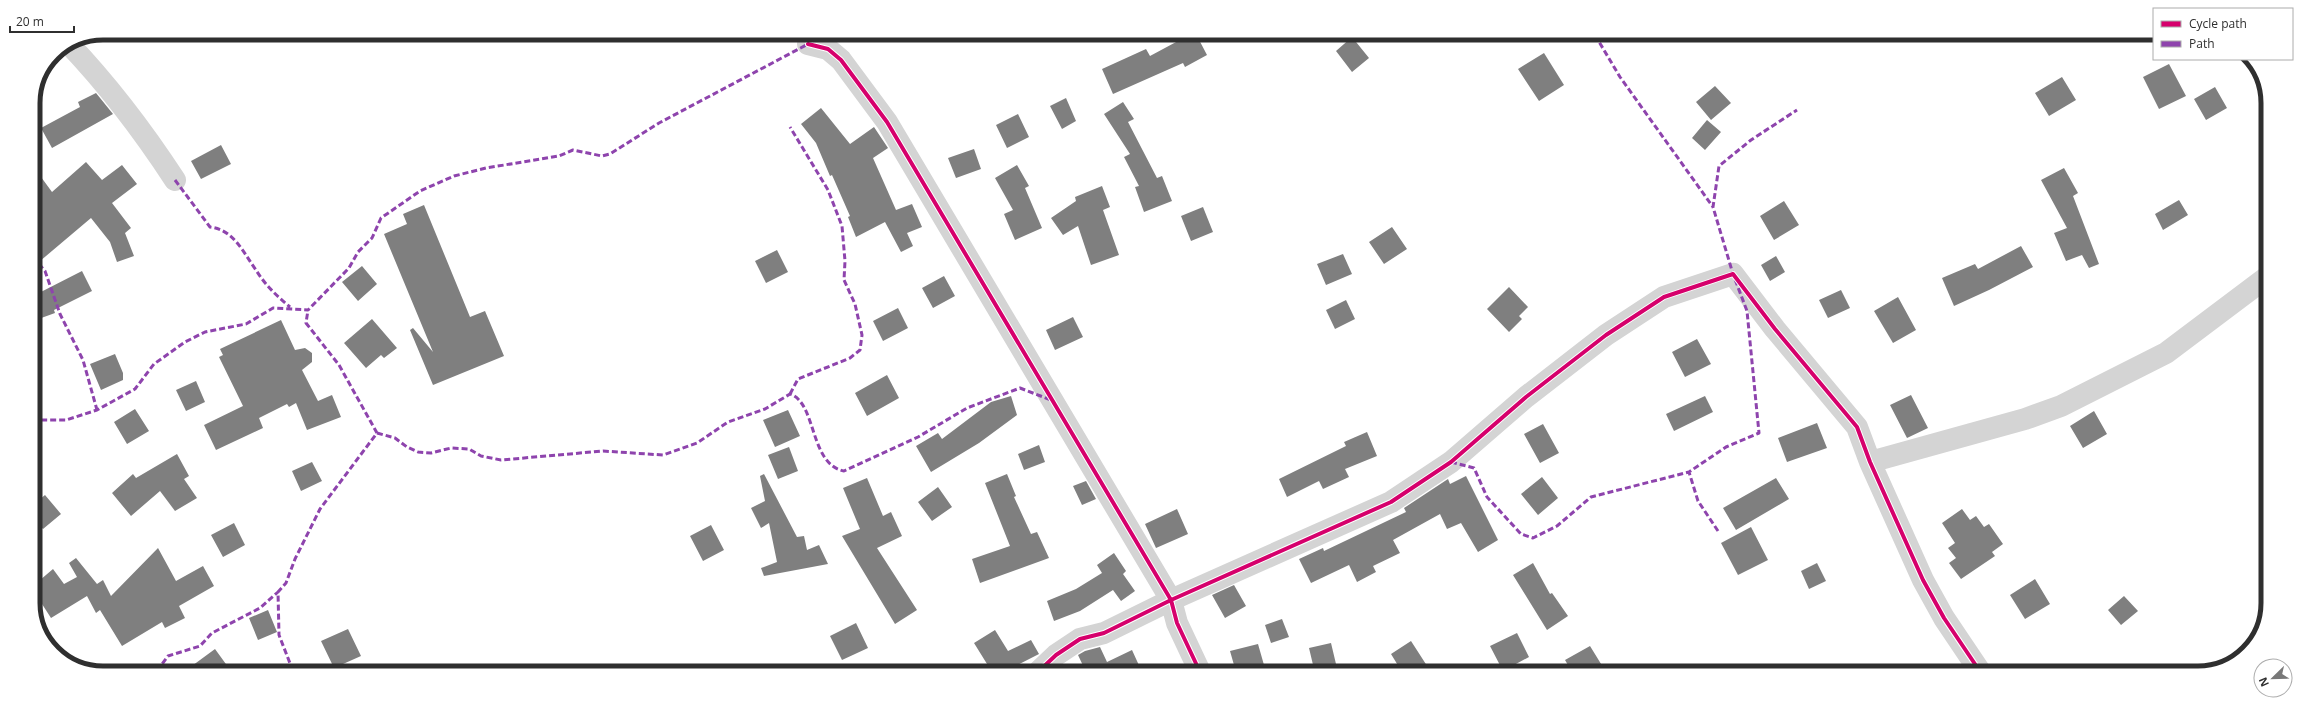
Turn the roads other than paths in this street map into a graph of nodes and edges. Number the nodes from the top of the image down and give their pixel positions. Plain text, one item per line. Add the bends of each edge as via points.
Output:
1 (808, 44) dead end
2 (72, 49) edge
3 (175, 180) dead end
4 (2261, 282) edge
5 (1870, 462) junction
6 (1171, 600) junction
7 (1044, 666) edge
8 (1197, 666) edge
9 (1977, 666) edge

1 - 6 street via 828,49 841,60 887,122
2 - 3 street via 103,81 147,138
4 - 5 street via 2166,353 2061,406 2024,419
5 - 6 street via 1857,427 1775,329 1733,274 1664,297 1606,335 1526,397 1451,462 1391,502
5 - 9 street via 1923,580 1944,618
6 - 7 street via 1104,633 1080,639
6 - 8 street via 1176,623

